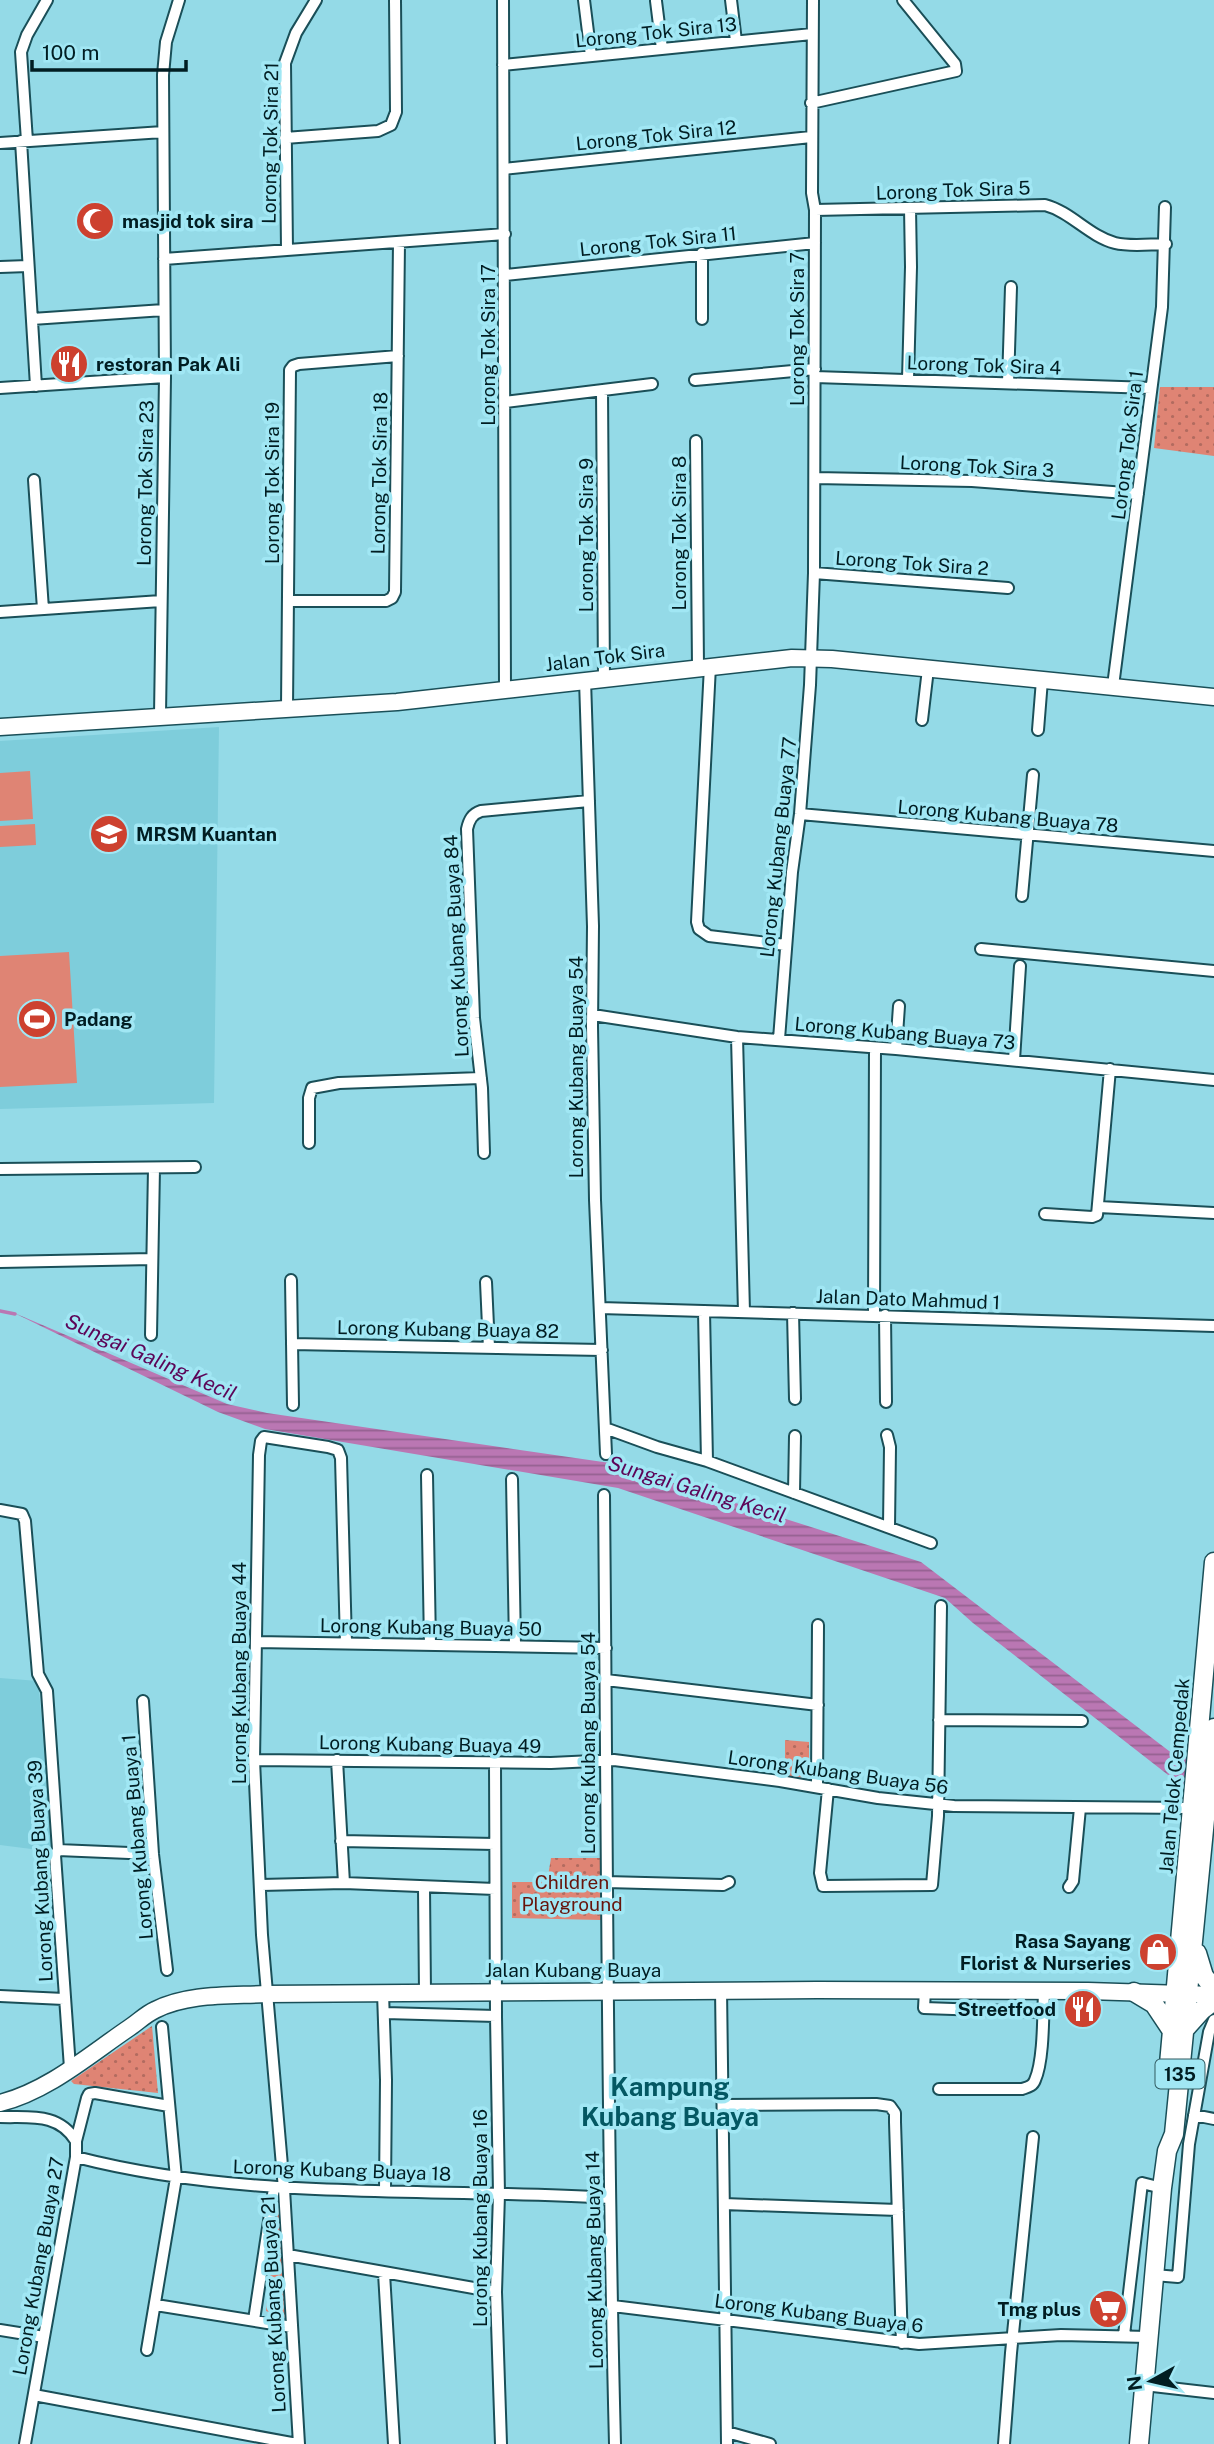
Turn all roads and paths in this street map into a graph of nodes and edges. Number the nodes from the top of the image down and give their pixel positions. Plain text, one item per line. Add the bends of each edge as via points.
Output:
1 (47, 0) edge
2 (179, 0) edge
3 (316, 0) edge
4 (395, 0) edge
5 (503, 0) edge
6 (584, 0) edge
7 (731, 0) edge
8 (813, 0) edge
9 (903, 0) edge
10 (656, 1) edge
11 (812, 34) junction
12 (736, 41) junction
13 (662, 49) junction
14 (591, 56) junction
15 (503, 65) junction
16 (811, 103) junction
17 (163, 132) junction
18 (811, 137) junction
19 (285, 138) junction
20 (24, 141) junction
21 (0, 143) edge
22 (505, 169) junction
23 (1166, 207) dead end
24 (910, 208) junction
25 (815, 211) junction
26 (505, 234) junction
27 (399, 243) junction
28 (815, 243) junction
29 (1166, 244) junction
30 (287, 250) junction
31 (702, 254) junction
32 (164, 259) junction
33 (29, 266) junction
34 (0, 267) edge
35 (505, 275) junction
36 (1011, 287) dead end
37 (164, 310) junction
38 (32, 319) junction
39 (702, 319) dead end
40 (398, 356) junction
41 (815, 373) junction
42 (165, 377) junction
43 (908, 379) junction
44 (695, 380) dead end
45 (1008, 383) junction
46 (652, 384) dead end
47 (36, 386) junction
48 (0, 388) edge
49 (1152, 388) junction
50 (602, 391) junction
51 (505, 402) junction
52 (696, 441) dead end
53 (814, 478) junction
54 (34, 480) dead end
55 (1138, 494) junction
56 (814, 573) junction
57 (1008, 588) dead end
58 (161, 601) junction
59 (289, 601) junction
60 (43, 609) junction
61 (0, 612) edge
62 (811, 658) junction
63 (704, 667) junction
64 (928, 669) junction
65 (604, 678) junction
66 (585, 680) junction
67 (1042, 680) junction
68 (1113, 686) junction
69 (505, 691) junction
70 (1214, 697) edge
71 (287, 708) junction
72 (160, 715) junction
73 (922, 720) dead end
74 (0, 727) edge
75 (1038, 730) dead end
76 (1033, 775) dead end
77 (589, 801) junction
78 (800, 814) junction
79 (1027, 835) junction
80 (1214, 851) edge
81 (1022, 896) dead end
82 (786, 945) junction
83 (981, 949) dead end
84 (1020, 967) dead end
85 (1214, 971) edge
86 (899, 1006) dead end
87 (593, 1015) junction
88 (737, 1037) junction
89 (779, 1040) junction
90 (875, 1048) junction
91 (896, 1049) junction
92 (1014, 1060) junction
93 (1110, 1069) junction
94 (481, 1078) junction
95 (1214, 1080) edge
96 (309, 1143) dead end
97 (484, 1153) dead end
98 (195, 1167) dead end
99 (154, 1168) junction
100 (0, 1169) edge
101 (1099, 1208) junction
102 (1214, 1213) edge
103 (1045, 1214) dead end
104 (152, 1259) junction
105 (0, 1262) edge
106 (291, 1280) dead end
107 (486, 1282) dead end
108 (600, 1308) junction
109 (704, 1311) junction
110 (744, 1312) junction
111 (793, 1313) junction
112 (879, 1315) junction
113 (1214, 1325) edge
114 (151, 1335) dead end
115 (292, 1344) junction
116 (489, 1348) junction
117 (602, 1349) junction
118 (795, 1399) dead end
119 (886, 1402) dead end
120 (293, 1405) dead end
121 (605, 1428) junction
122 (887, 1435) dead end
123 (795, 1436) dead end
124 (606, 1454) dead end
125 (706, 1461) junction
126 (427, 1475) dead end
127 (512, 1479) dead end
128 (794, 1493) junction
129 (604, 1495) dead end
130 (0, 1510) edge
131 (889, 1527) junction
132 (931, 1543) dead end
133 (1214, 1562) edge
134 (941, 1606) dead end
135 (818, 1625) dead end
136 (256, 1642) junction
137 (346, 1643) junction
138 (429, 1644) junction
139 (515, 1645) junction
140 (606, 1648) junction
141 (607, 1680) junction
142 (143, 1701) dead end
143 (818, 1705) junction
144 (939, 1720) junction
145 (1082, 1721) dead end
146 (1214, 1728) edge
147 (1205, 1754) junction
148 (254, 1760) junction
149 (337, 1760) junction
150 (606, 1761) junction
151 (495, 1763) junction
152 (823, 1788) junction
153 (1201, 1791) junction
154 (939, 1804) junction
155 (1080, 1808) junction
156 (1192, 1808) junction
157 (341, 1841) junction
158 (495, 1844) junction
159 (58, 1850) junction
160 (153, 1854) junction
161 (606, 1882) junction
162 (729, 1882) dead end
163 (344, 1883) junction
164 (261, 1885) junction
165 (1069, 1887) dead end
166 (424, 1888) junction
167 (495, 1889) junction
168 (1194, 1939) junction
169 (167, 1970) dead end
170 (721, 1989) junction
171 (1214, 1989) edge
172 (925, 1990) junction
173 (496, 1991) junction
174 (1044, 1991) junction
175 (607, 1992) junction
176 (1134, 1992) junction
177 (383, 1993) junction
178 (425, 1993) junction
179 (266, 1994) junction
180 (1182, 1994) junction
181 (1214, 1995) edge
182 (0, 1996) edge
183 (64, 1999) junction
184 (1214, 2001) edge
185 (1043, 2012) junction
186 (385, 2013) junction
187 (496, 2016) junction
188 (1214, 2020) edge
189 (162, 2027) dead end
190 (1179, 2030) junction
191 (70, 2068) junction
192 (939, 2089) dead end
193 (0, 2103) edge
194 (723, 2105) junction
195 (169, 2106) junction
196 (1194, 2115) junction
197 (0, 2117) edge
198 (1214, 2119) edge
199 (1033, 2137) dead end
200 (76, 2141) junction
201 (76, 2157) junction
202 (176, 2178) junction
203 (279, 2188) junction
204 (1162, 2188) junction
205 (385, 2190) junction
206 (499, 2194) junction
207 (609, 2198) junction
208 (724, 2204) junction
209 (898, 2210) junction
210 (288, 2255) junction
211 (384, 2273) junction
212 (1154, 2275) junction
213 (496, 2292) junction
214 (156, 2305) junction
215 (613, 2306) junction
216 (254, 2320) junction
217 (726, 2320) junction
218 (292, 2327) junction
219 (0, 2330) edge
220 (1124, 2335) junction
221 (44, 2337) junction
222 (1147, 2337) junction
223 (1012, 2338) junction
224 (902, 2343) junction
225 (147, 2350) dead end
226 (1143, 2385) junction
227 (1214, 2393) edge
228 (34, 2395) junction
229 (727, 2432) junction
230 (25, 2444) edge
231 (298, 2444) edge
232 (394, 2444) edge
233 (501, 2444) edge
234 (615, 2444) edge
235 (727, 2444) edge
236 (770, 2444) edge
237 (1004, 2444) edge
238 (1139, 2444) edge

1 - 20 street via 21,52
2 - 17 street, Lorong Tok Sira 23 via 166,42
3 - 19 street, Lorong Tok Sira 21 via 285,63
4 - 19 street via 396,112 391,125 378,131
5 - 15 street, Lorong Tok Sira 17
6 - 14 street
7 - 12 street
8 - 11 street, Lorong Tok Sira 7
9 - 16 street via 956,71
10 - 13 street
11 - 12 street, Lorong Tok Sira 13
11 - 16 street, Lorong Tok Sira 7
12 - 13 street, Lorong Tok Sira 13
13 - 14 street, Lorong Tok Sira 13
14 - 15 street, Lorong Tok Sira 13
15 - 22 street, Lorong Tok Sira 17
16 - 18 street, Lorong Tok Sira 7
17 - 20 street
17 - 32 street, Lorong Tok Sira 23
18 - 22 street, Lorong Tok Sira 12
18 - 25 street, Lorong Tok Sira 7
19 - 30 street, Lorong Tok Sira 21
20 - 21 street
20 - 33 street
22 - 26 street, Lorong Tok Sira 17
23 - 29 street, Lorong Tok Sira 1
24 - 25 street, Lorong Tok Sira 5
24 - 29 street, Lorong Tok Sira 5 via 1045,205 1115,243
24 - 43 street
25 - 28 street, Lorong Tok Sira 7
26 - 27 street
26 - 35 street, Lorong Tok Sira 17
27 - 30 street
27 - 40 street, Lorong Tok Sira 18
28 - 31 street, Lorong Tok Sira 11
28 - 41 street, Lorong Tok Sira 7
29 - 49 street, Lorong Tok Sira 1
30 - 32 street
31 - 35 street, Lorong Tok Sira 11
31 - 39 street
32 - 37 street, Lorong Tok Sira 23
33 - 34 street
33 - 38 street
35 - 51 street, Lorong Tok Sira 17
36 - 45 street
37 - 38 street
37 - 42 street, Lorong Tok Sira 23
38 - 47 street
40 - 59 street, Lorong Tok Sira 19 via 299,364 290,370
40 - 59 street, Lorong Tok Sira 18 via 395,592 386,601
41 - 43 street, Lorong Tok Sira 4
41 - 44 street, Lorong Tok Sira 4
41 - 53 street, Lorong Tok Sira 7
42 - 47 street
42 - 58 street, Lorong Tok Sira 23
43 - 45 street, Lorong Tok Sira 4
45 - 49 street, Lorong Tok Sira 4
46 - 50 street
47 - 48 street
49 - 55 street, Lorong Tok Sira 1
50 - 51 street
50 - 65 street, Lorong Tok Sira 9
51 - 69 street, Lorong Tok Sira 17
52 - 63 street, Lorong Tok Sira 8
53 - 55 street, Lorong Tok Sira 3 via 972,481
53 - 56 street, Lorong Tok Sira 7
54 - 60 street
55 - 68 street, Lorong Tok Sira 1
56 - 57 street, Lorong Tok Sira 2
56 - 62 street, Lorong Tok Sira 7
58 - 60 street
58 - 72 street, Lorong Tok Sira 23
59 - 71 street, Lorong Tok Sira 19
60 - 61 street
62 - 63 street, Jalan Tok Sira
62 - 64 street, Jalan Tok Sira
62 - 78 street, Lorong Kubang Buaya 77
63 - 65 street, Jalan Tok Sira
63 - 82 street, Lorong Tok Sira 8 via 699,929 709,936
64 - 67 street, Jalan Tok Sira
64 - 73 street
65 - 66 street, Jalan Tok Sira
66 - 69 street, Jalan Tok Sira
66 - 77 street, Lorong Kubang Buaya 54
67 - 68 street, Jalan Tok Sira
67 - 75 street
68 - 70 street, Jalan Tok Sira
69 - 71 street, Jalan Tok Sira
71 - 72 street, Jalan Tok Sira
72 - 74 street, Jalan Tok Sira
76 - 79 street
77 - 87 street, Lorong Kubang Buaya 54
77 - 94 street, Lorong Kubang Buaya 84 via 481,811 469,823 474,1018
78 - 79 street, Lorong Kubang Buaya 78
78 - 82 street, Lorong Kubang Buaya 77
79 - 80 street, Lorong Kubang Buaya 78
79 - 81 street
82 - 89 street, Lorong Kubang Buaya 77
83 - 85 street
84 - 92 street
86 - 91 street
87 - 88 street, Lorong Kubang Buaya 73
87 - 108 street, Lorong Kubang Buaya 54
88 - 89 street, Lorong Kubang Buaya 73
88 - 110 street
89 - 90 street, Lorong Kubang Buaya 73
90 - 91 street, Lorong Kubang Buaya 73
90 - 112 street
91 - 92 street, Lorong Kubang Buaya 73
92 - 93 street, Lorong Kubang Buaya 73
93 - 95 street, Lorong Kubang Buaya 73
93 - 101 street
94 - 96 street via 316,1086 309,1098
94 - 97 street, Lorong Kubang Buaya 84
98 - 99 street
99 - 100 street
99 - 104 street
101 - 102 street
101 - 103 street via 1092,1217
104 - 105 street
104 - 114 street
106 - 115 street
107 - 116 street
108 - 109 street, Jalan Dato Mahmud 1
108 - 117 street, Lorong Kubang Buaya 54
109 - 110 street, Jalan Dato Mahmud 1
109 - 125 street
110 - 111 street, Jalan Dato Mahmud 1
111 - 112 street, Jalan Dato Mahmud 1
111 - 118 street
112 - 113 street, Jalan Dato Mahmud 1
112 - 119 street
115 - 116 street, Lorong Kubang Buaya 82
115 - 120 street
116 - 117 street, Lorong Kubang Buaya 82
117 - 121 street, Lorong Kubang Buaya 54
121 - 124 street, Lorong Kubang Buaya 54
121 - 125 street
122 - 131 street
123 - 128 street
125 - 128 street
126 - 138 street
127 - 139 street
128 - 131 street
129 - 140 street, Lorong Kubang Buaya 54
130 - 159 street, Lorong Kubang Buaya 39 via 22,1514 25,1521 38,1674 47,1691
131 - 132 street
133 - 147 main road, Jalan Telok Cempedak / 135
134 - 144 street
135 - 143 street
136 - 137 street, Lorong Kubang Buaya 50
136 - 137 street, Lorong Kubang Buaya 44 via 264,1437 338,1450
136 - 148 street, Lorong Kubang Buaya 44
137 - 138 street, Lorong Kubang Buaya 50
138 - 139 street, Lorong Kubang Buaya 50
139 - 140 street, Lorong Kubang Buaya 50
140 - 141 street, Lorong Kubang Buaya 54
141 - 143 street
141 - 150 street, Lorong Kubang Buaya 54
142 - 160 street, Lorong Kubang Buaya 1
143 - 152 street
144 - 145 street
144 - 154 street
146 - 147 main road, Jalan Telok Cempedak / 135
147 - 153 main road, Jalan Telok Cempedak / 135
148 - 149 street, Lorong Kubang Buaya 49
148 - 164 street, Lorong Kubang Buaya 44
149 - 151 street, Lorong Kubang Buaya 49
149 - 157 street
150 - 151 street, Lorong Kubang Buaya 49
150 - 152 street, Lorong Kubang Buaya 56
150 - 161 street, Lorong Kubang Buaya 54
151 - 158 street, Lorong Kubang Buaya 16
152 - 154 street, Lorong Kubang Buaya 56
152 - 154 street via 820,1880 828,1887 932,1885
153 - 156 main road, Jalan Telok Cempedak / 135
153 - 168 main road, Jalan Telok Cempedak / 135
154 - 155 street, Lorong Kubang Buaya 56
155 - 156 street, Lorong Kubang Buaya 56
155 - 165 street
156 - 180 main road, Jalan Telok Cempedak / 135
157 - 158 street
157 - 163 street
158 - 167 street, Lorong Kubang Buaya 16
159 - 160 street
159 - 183 street, Lorong Kubang Buaya 39
160 - 169 street, Lorong Kubang Buaya 1
161 - 162 street
161 - 175 street, Lorong Kubang Buaya 54
163 - 164 street
163 - 166 street
164 - 179 street, Lorong Kubang Buaya 44
166 - 167 street
166 - 178 street
167 - 173 street, Lorong Kubang Buaya 16
168 - 171 main road via 1200,1967
168 - 180 main road, Jalan Telok Cempedak / 135
170 - 172 street, Jalan Kubang Buaya
170 - 175 street, Jalan Kubang Buaya
170 - 194 street
172 - 174 street, Jalan Kubang Buaya
172 - 185 street via 924,2008
173 - 175 street, Jalan Kubang Buaya
173 - 178 street, Jalan Kubang Buaya
173 - 187 street, Lorong Kubang Buaya 16
174 - 176 street, Jalan Kubang Buaya
174 - 185 street
175 - 207 street, Lorong Kubang Buaya 14
176 - 180 street, Jalan Kubang Buaya
176 - 190 main road via 1154,2004
177 - 178 street, Jalan Kubang Buaya
177 - 179 street, Jalan Kubang Buaya
177 - 186 street
179 - 191 street, Jalan Kubang Buaya via 184,2000 156,2009
179 - 203 street, Lorong Kubang Buaya 21
180 - 181 street, Jalan Kubang Buaya
180 - 190 main road, 135
182 - 183 street
183 - 191 street, Lorong Kubang Buaya 39
184 - 190 main road
185 - 192 street via 1041,2052 1031,2086
186 - 187 street
186 - 205 street
187 - 206 street, Lorong Kubang Buaya 16
188 - 196 street
189 - 195 street
190 - 204 main road, 135 via 1164,2133 1167,2151
191 - 193 street, Jalan Kubang Buaya via 16,2099
194 - 208 street
194 - 209 street via 890,2106 895,2113
195 - 200 street, Lorong Kubang Buaya 27 via 89,2094
195 - 202 street
196 - 198 street
196 - 212 street via 1178,2277
197 - 200 street via 58,2122
199 - 223 street
200 - 201 street, Lorong Kubang Buaya 27
201 - 202 street, Lorong Kubang Buaya 18
201 - 221 street, Lorong Kubang Buaya 27
202 - 203 street, Lorong Kubang Buaya 18
202 - 214 street
203 - 205 street, Lorong Kubang Buaya 18
203 - 210 street, Lorong Kubang Buaya 21
203 - 216 street
204 - 212 main road, 135
204 - 220 street via 1142,2183
205 - 206 street, Lorong Kubang Buaya 18
206 - 207 street, Lorong Kubang Buaya 18
206 - 213 street, Lorong Kubang Buaya 16
207 - 215 street, Lorong Kubang Buaya 14
208 - 209 street
208 - 217 street
209 - 224 street
210 - 211 street
210 - 218 street, Lorong Kubang Buaya 21
211 - 213 street
211 - 232 street
212 - 222 main road, 135
213 - 233 street, Lorong Kubang Buaya 16
214 - 216 street
214 - 225 street
215 - 217 street, Lorong Kubang Buaya 6
215 - 234 street, Lorong Kubang Buaya 14
216 - 218 street
217 - 224 street, Lorong Kubang Buaya 6
217 - 229 street
218 - 231 street, Lorong Kubang Buaya 21
219 - 221 street
220 - 222 street, Lorong Kubang Buaya 6
220 - 223 street, Lorong Kubang Buaya 6
221 - 228 street, Lorong Kubang Buaya 27
222 - 226 main road, 135
223 - 224 street, Lorong Kubang Buaya 6
223 - 237 street
226 - 227 street
226 - 238 main road, 135
228 - 230 street, Lorong Kubang Buaya 27
228 - 231 street
229 - 235 street
229 - 236 street

